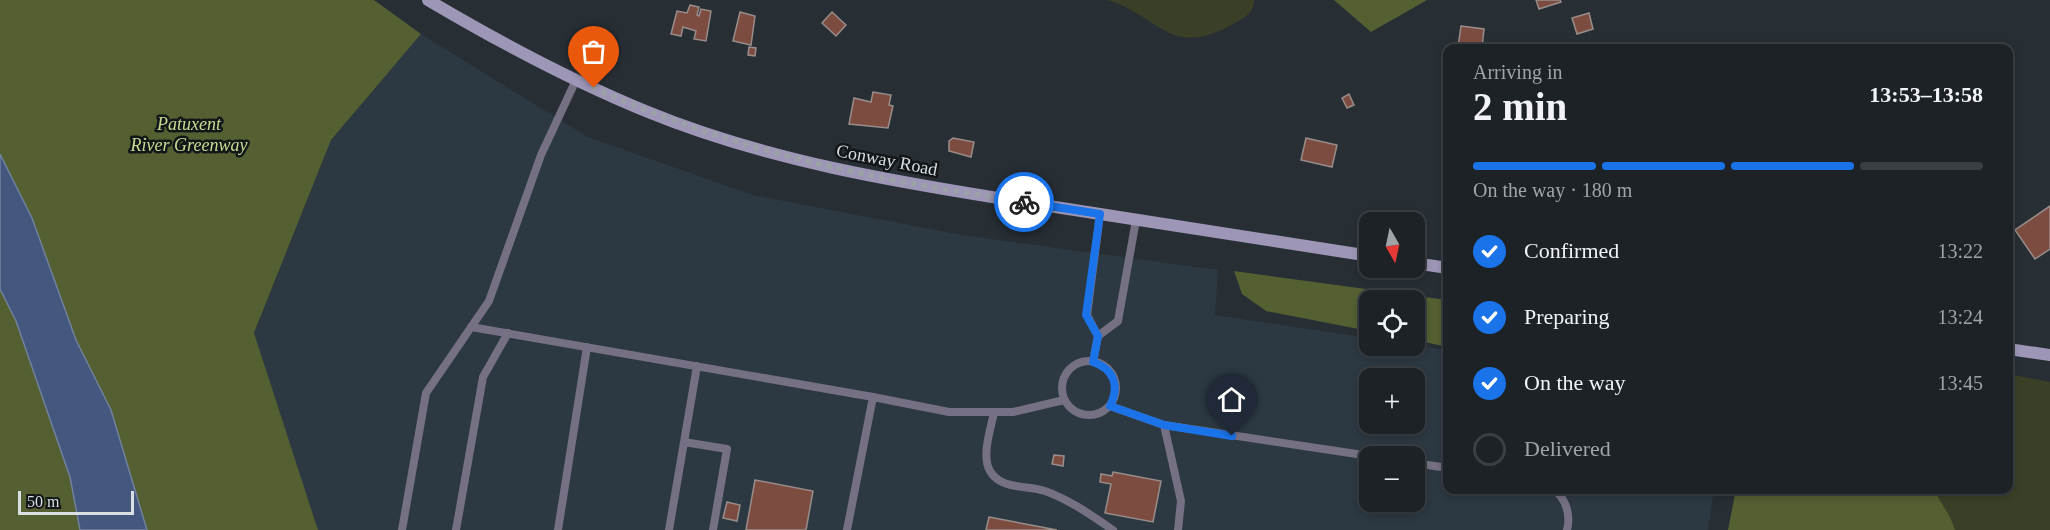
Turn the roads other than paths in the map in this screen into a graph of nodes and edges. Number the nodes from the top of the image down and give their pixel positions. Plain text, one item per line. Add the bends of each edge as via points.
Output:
1 (428, 0) edge
2 (576, 80) junction
3 (1100, 214) junction
4 (1136, 220) junction
5 (1359, 254) edge
6 (1425, 265) edge
7 (1443, 267) edge
8 (471, 327) junction
9 (508, 333) junction
10 (1098, 336) junction
11 (587, 347) junction
12 (2013, 350) edge
13 (2050, 355) edge
14 (1093, 362) junction
15 (697, 366) junction
16 (873, 397) junction
17 (1064, 400) junction
18 (1110, 406) junction
19 (994, 412) junction
20 (1164, 425) junction
21 (684, 442) junction
22 (1359, 454) edge
23 (1425, 465) edge
24 (1443, 467) edge
25 (1561, 494) edge
26 (402, 530) edge
27 (456, 530) edge
28 (558, 530) edge
29 (669, 530) edge
30 (713, 530) edge
31 (847, 530) edge
32 (1113, 530) edge
33 (1178, 530) edge
34 (1567, 530) edge

1 - 2 street, Conway Road via 490,37
2 - 3 street, Conway Road via 649,113 723,139 818,165
2 - 8 lane via 541,155 489,301
3 - 4 street, Conway Road
3 - 10 lane via 1086,315
4 - 5 street, Conway Road
4 - 10 lane via 1118,321
6 - 7 street
8 - 9 lane
8 - 26 lane via 426,393
9 - 11 lane
9 - 27 lane via 483,377
10 - 14 lane
11 - 15 lane
11 - 28 lane
12 - 13 street
14 - 17 lane via 1070,369 1062,384
14 - 18 lane via 1110,371 1114,379 1116,388
15 - 16 lane
15 - 21 lane
16 - 19 lane via 949,412
16 - 31 lane
17 - 18 lane via 1084,415 1102,412
17 - 19 lane
18 - 20 lane
19 - 32 lane via 986,455 990,470 1001,482 1044,491 1080,507
20 - 22 lane
20 - 33 lane via 1181,501
21 - 29 lane
21 - 30 lane via 728,449
23 - 24 lane
25 - 34 lane via 1570,518

